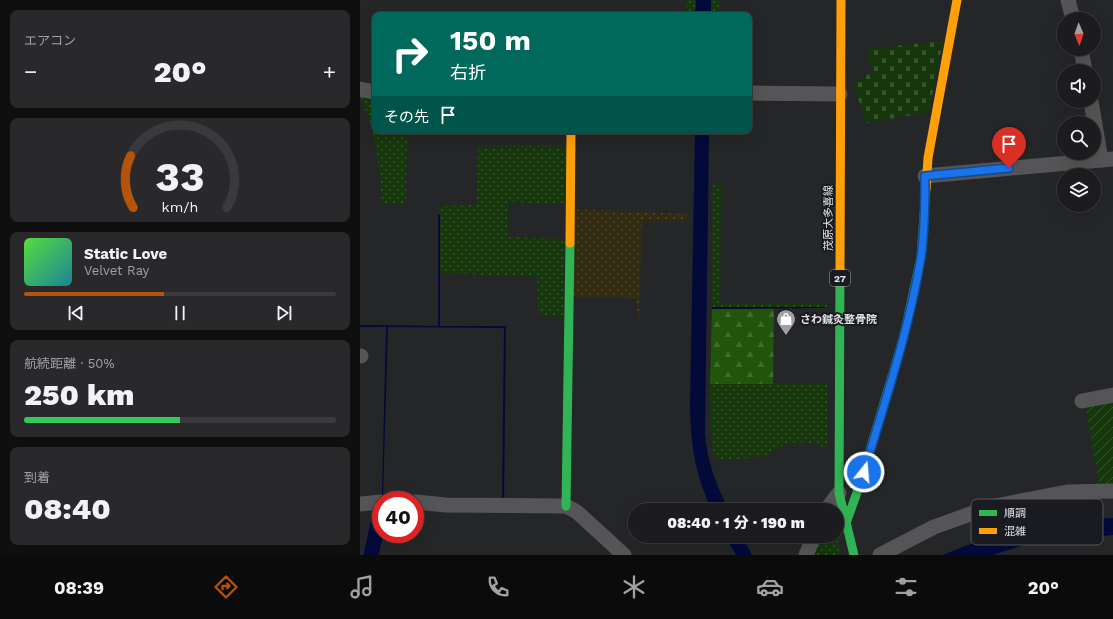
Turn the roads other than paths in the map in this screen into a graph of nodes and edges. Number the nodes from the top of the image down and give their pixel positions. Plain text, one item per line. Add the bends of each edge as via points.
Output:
1 (841, 0) edge
2 (957, 0) edge
3 (1068, 0) edge
4 (1071, 12) edge
5 (360, 89) edge
6 (372, 91) edge
7 (752, 93) edge
8 (840, 94) junction
9 (1093, 108) edge
10 (571, 134) edge
11 (1107, 160) edge
12 (925, 176) junction
13 (1113, 395) edge
14 (1082, 401) dead end
15 (1113, 491) edge
16 (839, 493) junction
17 (1031, 499) edge
18 (372, 503) edge
19 (424, 503) edge
20 (831, 503) edge
21 (360, 504) edge
22 (566, 506) junction
23 (971, 514) edge
24 (846, 523) junction
25 (811, 543) edge
26 (624, 555) edge
27 (806, 555) edge
28 (854, 555) edge
29 (880, 555) edge

1 - 8 street, 茂原大多喜線 / 27
2 - 12 street
3 - 4 street
5 - 6 street
7 - 8 street
8 - 16 street, 茂原大多喜線 / 27
9 - 11 street
10 - 22 street
11 - 12 street
12 - 24 street via 921,257 904,336
13 - 14 street
15 - 17 street via 1067,492
16 - 20 street
16 - 24 street, 茂原大多喜線 / 27
18 - 21 street
19 - 22 street
22 - 26 street via 577,512
23 - 29 street via 934,527
24 - 28 street, 茂原大多喜線 / 27
25 - 27 street

